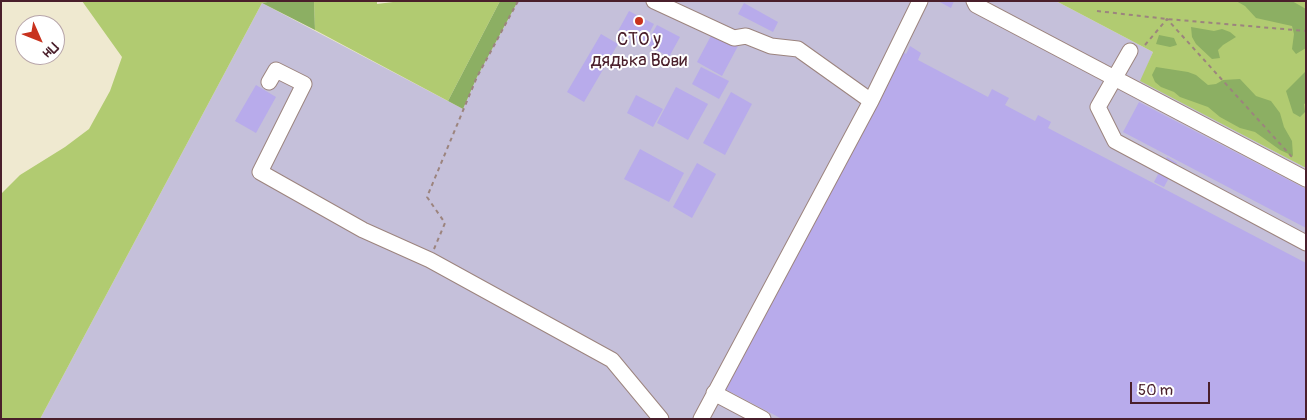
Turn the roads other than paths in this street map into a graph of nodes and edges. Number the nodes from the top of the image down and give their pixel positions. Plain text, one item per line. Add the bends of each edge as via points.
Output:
1 (654, 1) edge
2 (920, 1) edge
3 (974, 1) edge
4 (1130, 51) dead end
5 (1115, 78) junction
6 (269, 82) dead end
7 (871, 101) junction
8 (1306, 179) edge
9 (1306, 243) edge
10 (714, 393) junction
11 (661, 419) edge
12 (701, 419) edge
13 (763, 419) edge

1 - 7 lane via 734,38 746,36 771,46 798,49
2 - 7 lane
3 - 5 lane
4 - 5 lane
5 - 8 lane
5 - 9 lane via 1098,107 1115,141
6 - 11 lane via 276,70 304,84 260,172 363,230 430,260 612,360
7 - 10 lane
10 - 12 lane
10 - 13 lane

